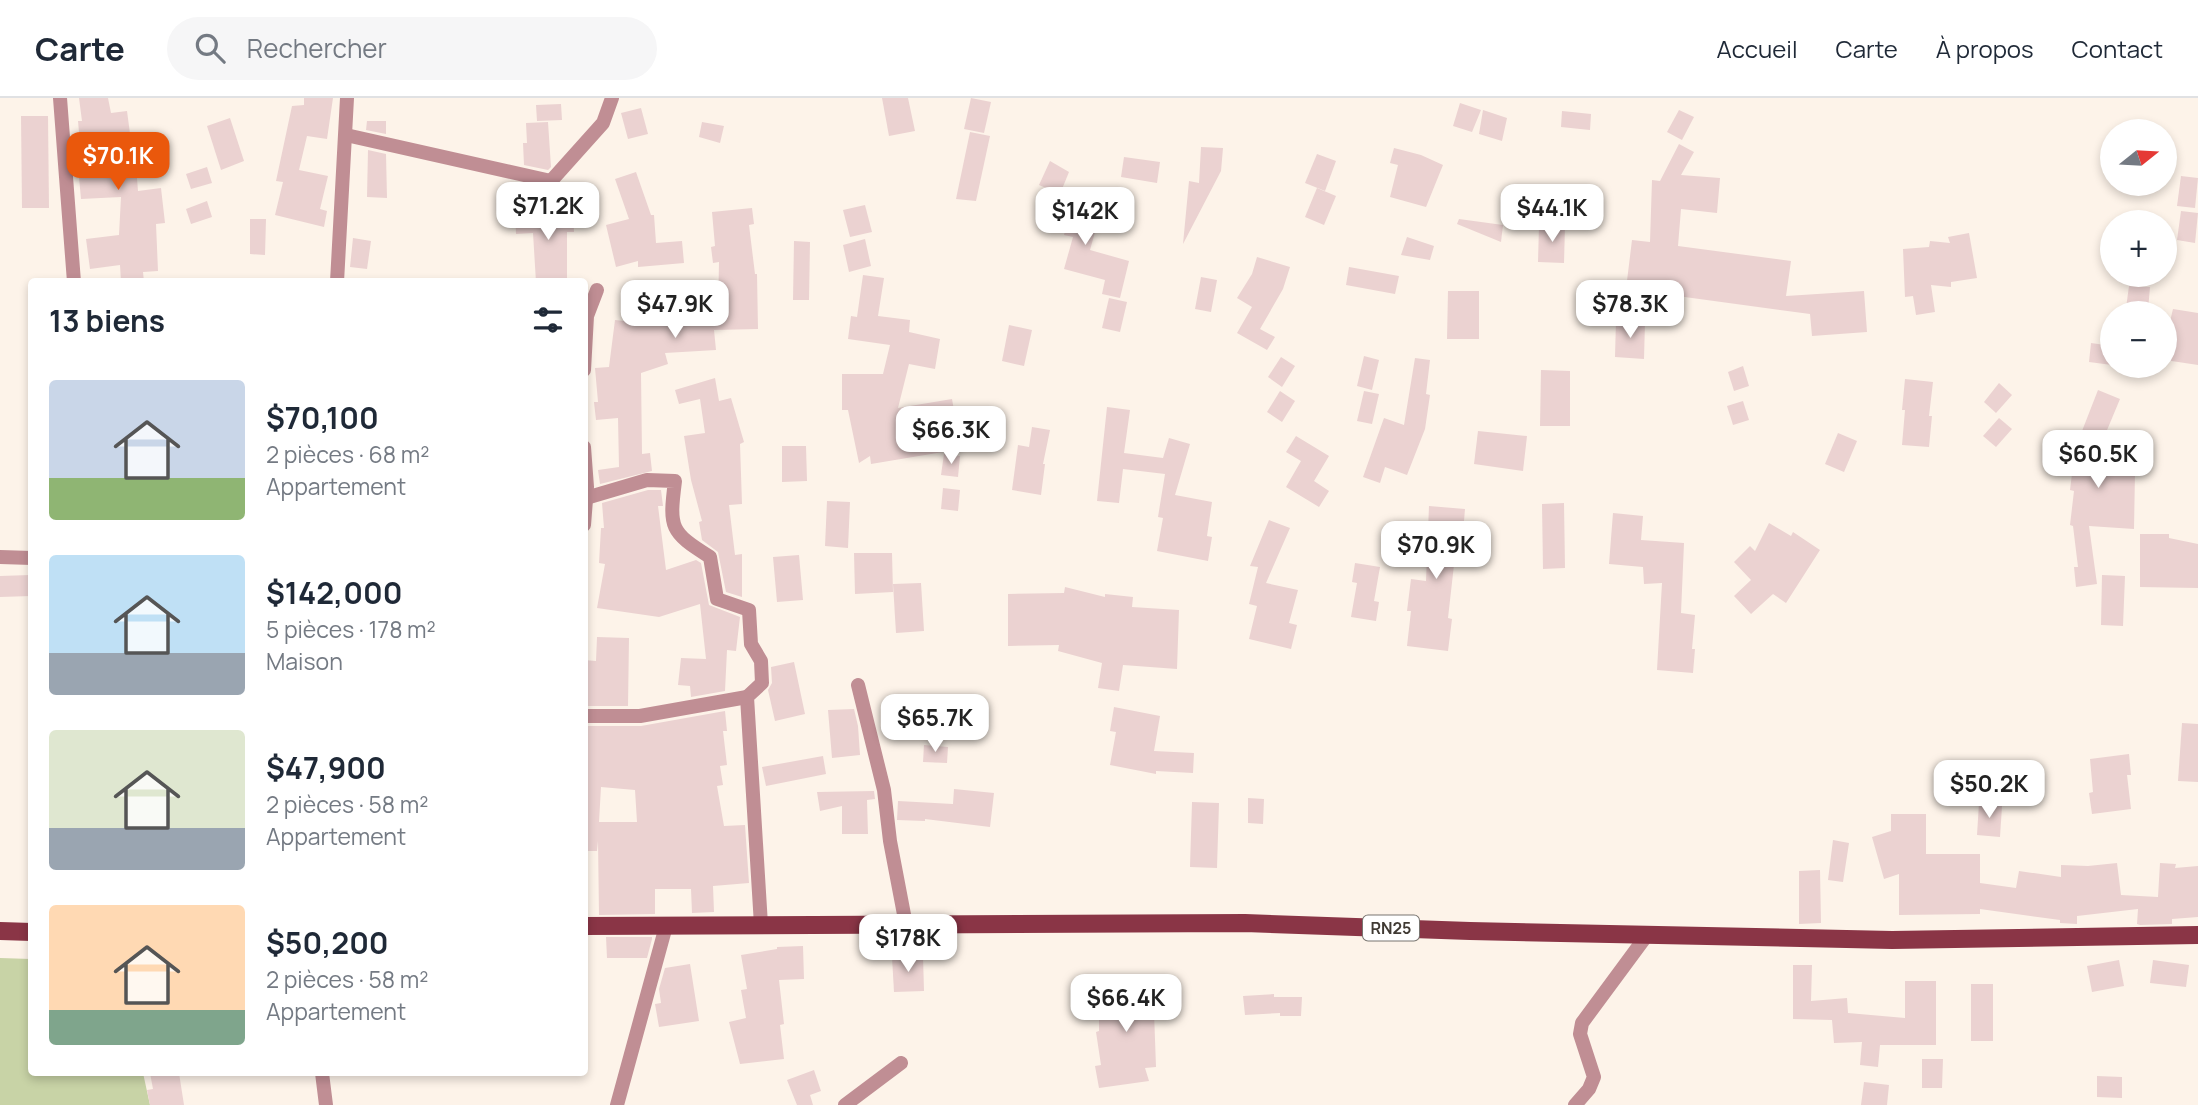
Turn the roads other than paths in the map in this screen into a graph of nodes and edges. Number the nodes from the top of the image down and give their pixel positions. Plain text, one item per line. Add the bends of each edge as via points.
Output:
1 (60, 98) edge
2 (347, 98) edge
3 (612, 98) edge
4 (346, 135) junction
5 (74, 278) edge
6 (337, 278) edge
7 (597, 290) dead end
8 (588, 313) edge
9 (588, 497) edge
10 (0, 557) edge
11 (28, 558) edge
12 (858, 685) dead end
13 (747, 696) junction
14 (588, 716) edge
15 (761, 925) junction
16 (905, 925) junction
17 (588, 926) edge
18 (666, 926) junction
19 (0, 931) edge
20 (28, 932) edge
21 (1647, 935) junction
22 (2198, 936) edge
23 (901, 1063) dead end
24 (321, 1076) edge
25 (326, 1105) edge
26 (617, 1105) edge
27 (845, 1105) edge
28 (1575, 1105) edge

1 - 5 street
2 - 4 street
3 - 4 street via 603,123 551,181
4 - 6 street
7 - 8 street
9 - 13 street via 647,480 675,481 670,518 680,537 710,558 718,599 748,610 762,683
10 - 11 street
12 - 16 street via 884,790
13 - 14 street via 640,716
13 - 15 street
15 - 16 main road, RN25
15 - 18 main road, RN25
16 - 21 main road, RN25 via 1245,923
17 - 18 main road, RN25
18 - 26 street
19 - 20 main road
21 - 22 main road, RN25 via 1892,940
21 - 28 street via 1582,1023 1580,1034 1594,1077
23 - 27 street
24 - 25 street

